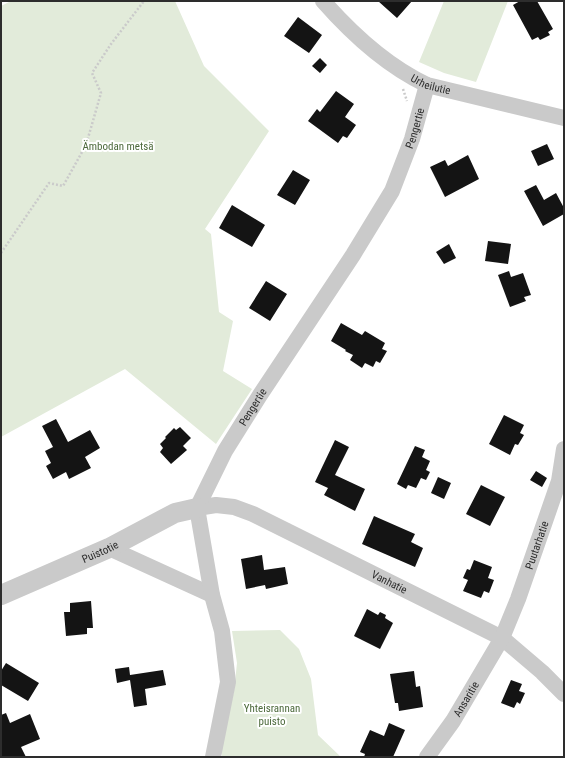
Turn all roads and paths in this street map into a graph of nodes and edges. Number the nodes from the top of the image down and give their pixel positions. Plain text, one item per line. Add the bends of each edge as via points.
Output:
1 (144, 1) edge
2 (322, 1) edge
3 (427, 85) junction
4 (564, 118) edge
5 (1, 253) edge
6 (564, 449) edge
7 (197, 508) junction
8 (109, 548) junction
9 (1, 595) edge
10 (212, 595) junction
11 (502, 638) junction
12 (564, 694) edge
13 (213, 757) edge
14 (427, 757) edge

1 - 5 path via 92,73 101,93 86,145 63,186 49,183
2 - 3 street, Urheilutie via 361,40 412,78
3 - 4 street, Urheilutie
3 - 7 street, Pengertie via 412,139 392,191 225,451
6 - 11 street, Puutarhatie via 559,481
7 - 8 street, Puistotie via 175,513
7 - 10 street
7 - 11 street, Vanhatie via 216,505 234,507 253,514
8 - 9 street, Puistotie
8 - 10 street
10 - 13 street via 222,631 228,682
11 - 12 street, Vanhatie
11 - 14 street, Ansaritie via 453,722

